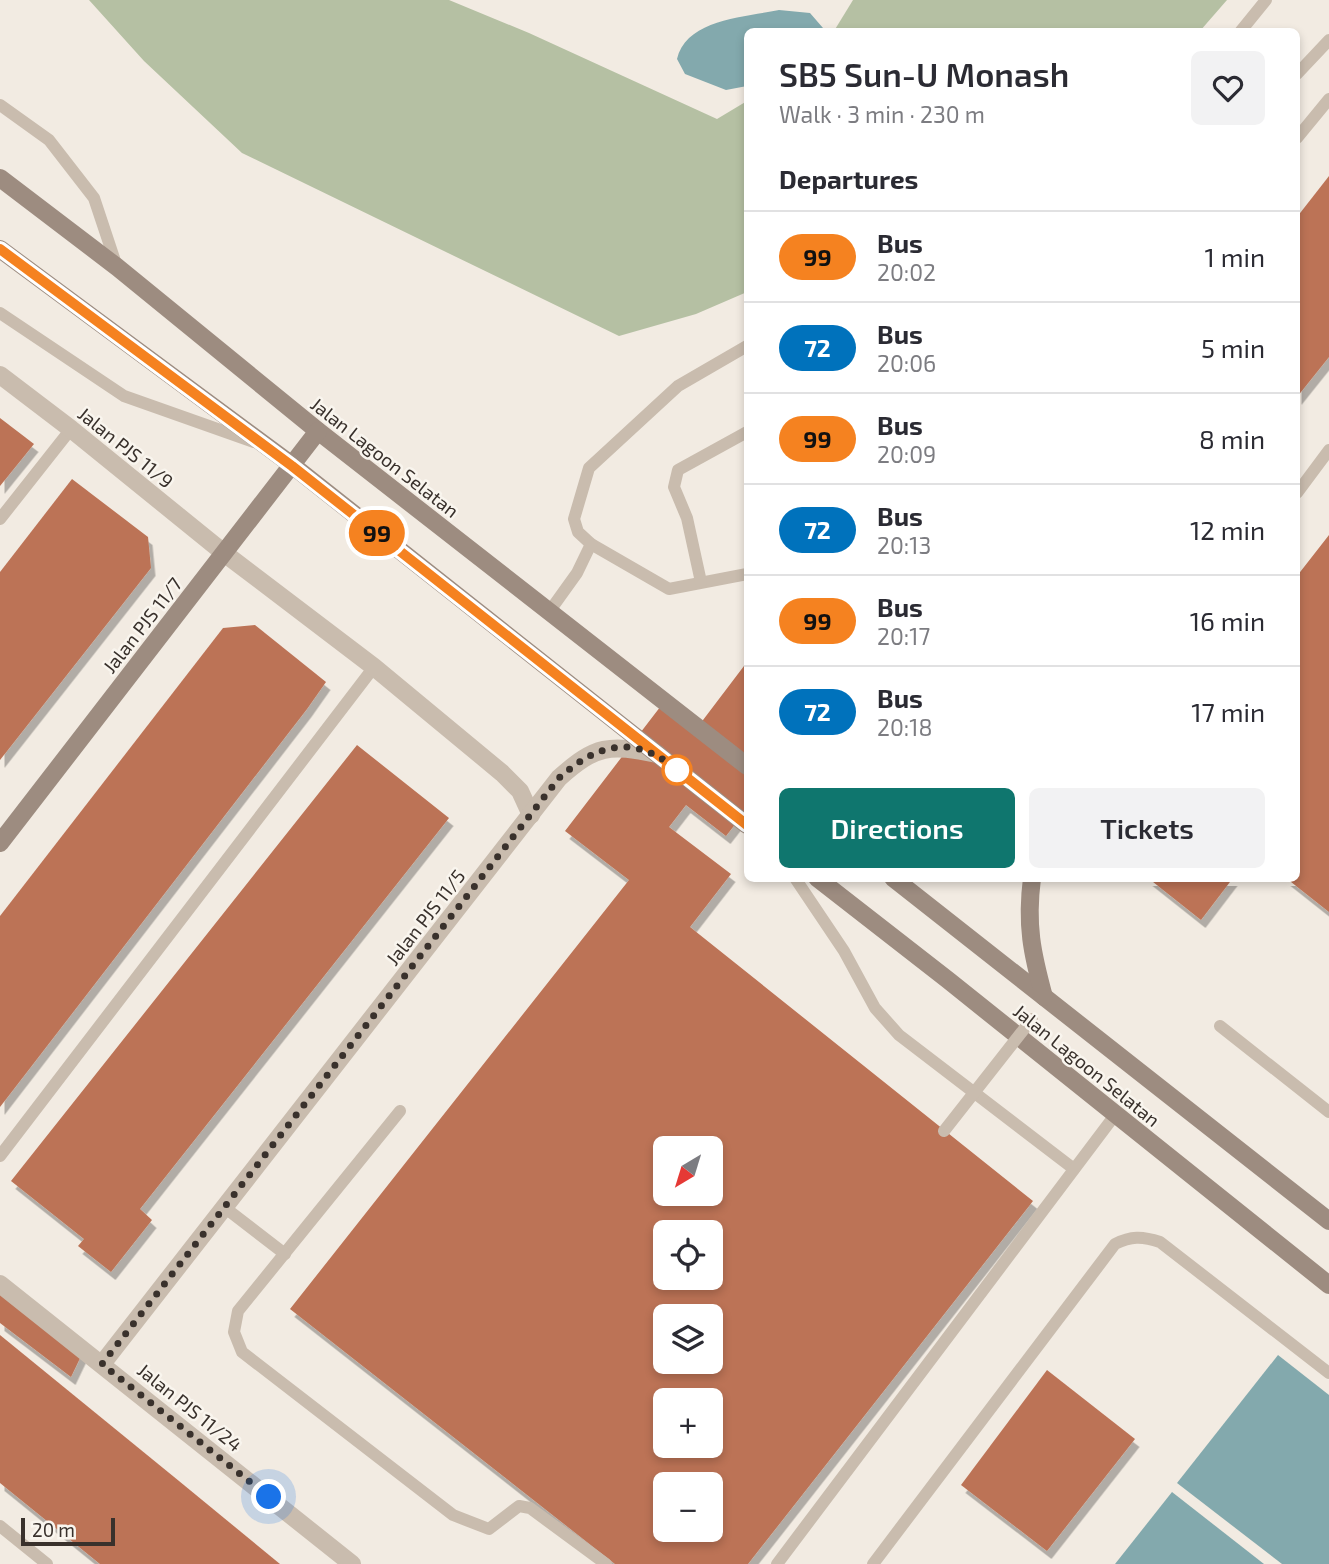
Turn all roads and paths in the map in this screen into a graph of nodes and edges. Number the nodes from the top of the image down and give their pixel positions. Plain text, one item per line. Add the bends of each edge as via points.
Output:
1 (1266, 0) edge
2 (1243, 28) edge
3 (1329, 40) edge
4 (1300, 71) edge
5 (1329, 99) edge
6 (0, 105) edge
7 (1300, 134) edge
8 (0, 178) edge
9 (0, 249) edge
10 (117, 267) junction
11 (0, 313) edge
12 (744, 348) edge
13 (0, 375) edge
14 (71, 429) junction
15 (318, 431) junction
16 (744, 434) edge
17 (264, 445) junction
18 (1329, 450) edge
19 (292, 466) junction
20 (1300, 489) edge
21 (0, 519) edge
22 (591, 544) junction
23 (224, 553) junction
24 (744, 575) edge
25 (701, 582) junction
26 (549, 612) junction
27 (374, 667) junction
28 (657, 754) junction
29 (744, 764) edge
30 (531, 815) junction
31 (744, 823) edge
32 (0, 844) edge
33 (798, 882) edge
34 (822, 882) edge
35 (898, 882) edge
36 (1032, 882) edge
37 (1044, 998) junction
38 (1032, 1019) dead end
39 (1220, 1026) dead end
40 (400, 1111) dead end
41 (1329, 1112) edge
42 (1115, 1115) junction
43 (944, 1131) dead end
44 (0, 1156) edge
45 (1074, 1169) junction
46 (224, 1207) junction
47 (1329, 1222) edge
48 (285, 1254) junction
49 (0, 1284) edge
50 (1329, 1285) edge
51 (102, 1364) junction
52 (1329, 1373) edge
53 (0, 1526) edge
54 (47, 1564) edge
55 (352, 1564) edge
56 (606, 1564) edge
57 (777, 1564) edge
58 (873, 1564) edge

1 - 2 lane
3 - 4 lane
5 - 7 lane
6 - 10 lane via 49,141 94,198
8 - 10 main road, Jalan Lagoon Selatan
9 - 17 main road
10 - 15 main road, Jalan Lagoon Selatan
11 - 17 lane via 124,396
12 - 22 lane via 678,386 589,468 573,519 578,532
13 - 14 street, Jalan PJS 11/9
14 - 21 lane
14 - 23 street, Jalan PJS 11/9
15 - 19 main road, Jalan PJS 11/7
15 - 26 main road, Jalan Lagoon Selatan
16 - 25 lane via 678,470 674,488 687,519
17 - 19 main road
18 - 20 lane
19 - 23 main road, Jalan PJS 11/7
19 - 28 main road
22 - 25 lane via 668,589
22 - 26 lane
23 - 27 street
23 - 32 main road, Jalan PJS 11/7
24 - 25 lane
26 - 29 main road, Jalan Lagoon Selatan
27 - 30 street via 502,773 520,791
27 - 44 lane
28 - 30 street, Jalan PJS 11/5 via 621,747 598,750 559,778
28 - 31 main road
30 - 46 street, Jalan PJS 11/5
33 - 45 lane via 875,1008 898,1035
34 - 42 main road, Jalan Lagoon Selatan
35 - 37 main road, Jalan Lagoon Selatan
36 - 37 main road via 1028,924
37 - 47 main road, Jalan Lagoon Selatan
38 - 43 lane, bridge
39 - 41 lane
40 - 48 lane
42 - 45 lane
42 - 50 main road, Jalan Lagoon Selatan
45 - 57 lane
46 - 48 lane
46 - 51 street, Jalan PJS 11/5
48 - 56 lane via 238,1311 234,1332 242,1352 453,1515 489,1529 519,1506 530,1508
49 - 51 street, Jalan PJS 11/24
51 - 55 street, Jalan PJS 11/24
52 - 58 lane via 1160,1242 1128,1238 1115,1244
53 - 54 lane

